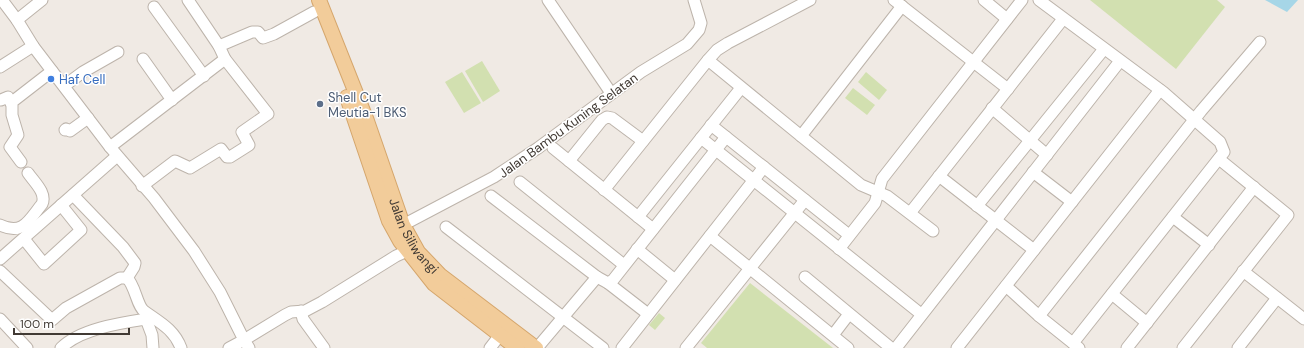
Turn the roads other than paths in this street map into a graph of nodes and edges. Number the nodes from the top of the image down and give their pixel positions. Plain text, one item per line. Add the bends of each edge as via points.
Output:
1 (2, 0) edge
2 (42, 0) edge
3 (188, 0) edge
4 (548, 0) edge
5 (694, 0) edge
6 (810, 0) edge
7 (984, 0) edge
8 (1022, 0) edge
9 (1039, 0) edge
10 (898, 3) edge
11 (314, 4) edge
12 (154, 7) dead end
13 (1007, 19) junction
14 (1063, 19) junction
15 (17, 20) junction
16 (1260, 42) dead end
17 (33, 46) junction
18 (219, 46) junction
19 (1104, 49) junction
20 (118, 52) dead end
21 (225, 59) junction
22 (143, 60) dead end
23 (708, 60) junction
24 (1120, 61) junction
25 (974, 62) junction
26 (0, 67) edge
27 (52, 71) junction
28 (204, 76) junction
29 (64, 86) junction
30 (742, 88) junction
31 (1008, 89) junction
32 (1160, 90) junction
33 (611, 93) junction
34 (172, 100) junction
35 (356, 108) junction
36 (992, 108) junction
37 (88, 118) junction
38 (1194, 119) junction
39 (711, 125) junction
40 (65, 130) dead end
41 (800, 136) junction
42 (726, 137) junction
43 (701, 138) junction
44 (1030, 141) junction
45 (643, 142) junction
46 (553, 148) dead end
47 (716, 150) junction
48 (114, 152) junction
49 (1046, 155) junction
50 (1219, 159) junction
51 (568, 161) junction
52 (20, 162) dead end
53 (764, 167) junction
54 (1033, 172) junction
55 (28, 173) dead end
56 (939, 176) junction
57 (753, 180) junction
58 (520, 182) dead end
59 (142, 186) junction
60 (1254, 188) junction
61 (604, 190) junction
62 (878, 191) junction
63 (73, 195) junction
64 (491, 196) dead end
65 (805, 200) junction
66 (1072, 202) junction
67 (61, 205) junction
68 (977, 206) junction
69 (794, 213) junction
70 (910, 213) junction
71 (638, 217) junction
72 (1173, 217) junction
73 (995, 220) junction
74 (403, 225) junction
75 (0, 226) edge
76 (446, 227) dead end
77 (653, 229) junction
78 (933, 230) dead end
79 (849, 235) junction
80 (710, 236) junction
81 (24, 239) junction
82 (1208, 245) junction
83 (637, 249) junction
84 (839, 249) junction
85 (1034, 250) junction
86 (407, 251) junction
87 (0, 259) edge
88 (624, 265) junction
89 (750, 269) junction
90 (0, 271) edge
91 (1243, 271) junction
92 (597, 276) junction
93 (805, 277) dead end
94 (127, 278) junction
95 (676, 280) junction
96 (608, 283) junction
97 (1006, 286) junction
98 (1112, 294) junction
99 (1276, 298) junction
100 (301, 311) junction
101 (648, 314) junction
102 (849, 314) junction
103 (921, 314) junction
104 (1039, 316) junction
105 (564, 317) junction
106 (1304, 318) edge
107 (0, 319) edge
108 (1147, 323) junction
109 (500, 335) junction
110 (833, 335) junction
111 (247, 344) edge
112 (1076, 345) edge
113 (27, 348) edge
114 (61, 348) edge
115 (153, 348) edge
116 (182, 348) edge
117 (229, 348) edge
118 (324, 348) edge
119 (490, 348) edge
120 (517, 348) edge
121 (537, 348) edge
122 (603, 348) edge
123 (622, 348) edge
124 (686, 348) edge
125 (848, 348) edge
126 (891, 348) edge
127 (896, 348) edge
128 (957, 348) edge
129 (1127, 348) edge
130 (1183, 348) edge
131 (1238, 348) edge

1 - 15 street
2 - 15 street
3 - 18 street
4 - 33 street
5 - 33 street, Jalan Bambu Kuning Selatan via 701,23 693,38
6 - 23 street via 728,43
7 - 13 street
8 - 13 street
9 - 14 street
10 - 25 street
10 - 41 street
11 - 18 street via 274,34 263,38 258,32 252,32
11 - 35 main road, Jalan Siliwangi
12 - 28 street
13 - 25 street
14 - 19 street
14 - 31 street
15 - 17 street
16 - 38 street
17 - 26 street
17 - 27 street
18 - 21 street
19 - 24 street
19 - 44 street
20 - 29 street
21 - 28 street
21 - 59 street via 268,114 242,132 249,145 230,157 219,150 190,168 175,161
22 - 34 street
23 - 30 street
23 - 45 street
24 - 32 street
24 - 49 street
25 - 31 street
25 - 62 street via 882,179
27 - 29 street
27 - 52 street via 6,102 18,135 10,147
28 - 34 street
29 - 37 street
30 - 39 street
30 - 41 street
31 - 36 street
32 - 38 street
32 - 66 street
33 - 74 street, Jalan Bambu Kuning Selatan via 500,173 454,200
34 - 48 street
35 - 74 main road, Jalan Siliwangi
35 - 86 main road, Jalan Siliwangi via 389,221
36 - 44 street
36 - 56 street
37 - 40 street via 70,131
37 - 48 street
38 - 50 street via 1220,142 1224,152
38 - 104 street
39 - 42 street
39 - 43 street
41 - 62 street via 861,185
42 - 47 street
42 - 53 street
43 - 47 street
43 - 71 street
44 - 49 street
44 - 68 street
45 - 51 street via 612,118 607,117
45 - 61 street
46 - 51 street
47 - 57 street
47 - 77 street
48 - 59 street
48 - 63 street
49 - 54 street
50 - 60 street
50 - 72 street
51 - 61 street
53 - 57 street
53 - 65 street
54 - 66 street
54 - 73 street
55 - 75 street via 43,194 42,204 22,228 10,230
56 - 68 street
56 - 70 street
57 - 69 street
57 - 80 street
58 - 88 street
59 - 111 street via 154,198 201,261
60 - 82 street
60 - 91 street via 1288,215
61 - 71 street
62 - 70 street
62 - 79 street via 875,203
63 - 67 street
63 - 94 street via 135,262
64 - 92 street
65 - 69 street
65 - 79 street
66 - 85 street
67 - 81 street
67 - 81 street via 81,230 44,264
68 - 73 street
69 - 84 street
69 - 89 street
70 - 78 street
71 - 77 street
72 - 82 street
72 - 98 street
73 - 85 street
73 - 103 street
74 - 121 main road, Jalan Siliwangi via 418,252 440,276
76 - 105 street
77 - 83 street
79 - 84 street
80 - 89 street
80 - 95 street
81 - 87 street
82 - 108 street
83 - 88 street
83 - 95 street
84 - 103 street
85 - 97 street
86 - 100 street via 322,302
86 - 109 main road, Jalan Siliwangi via 434,284
88 - 96 street
89 - 110 street
89 - 124 street
90 - 94 street via 52,320 76,302 120,278
91 - 99 street
91 - 130 street
92 - 96 street
92 - 105 street
93 - 102 street
94 - 116 street via 144,311 166,325 179,340
95 - 101 street
96 - 101 street
97 - 104 street
97 - 128 street
98 - 108 street
98 - 112 street
99 - 106 street
99 - 131 street
100 - 111 street via 285,315
100 - 118 street via 303,319
101 - 123 street
102 - 110 street
102 - 126 street
103 - 127 street
104 - 112 street
105 - 121 street
105 - 122 street
107 - 113 street
108 - 129 street
109 - 119 street
109 - 120 main road, Jalan Siliwangi
110 - 125 street
111 - 117 street
114 - 115 street via 92,332 146,319 152,334

